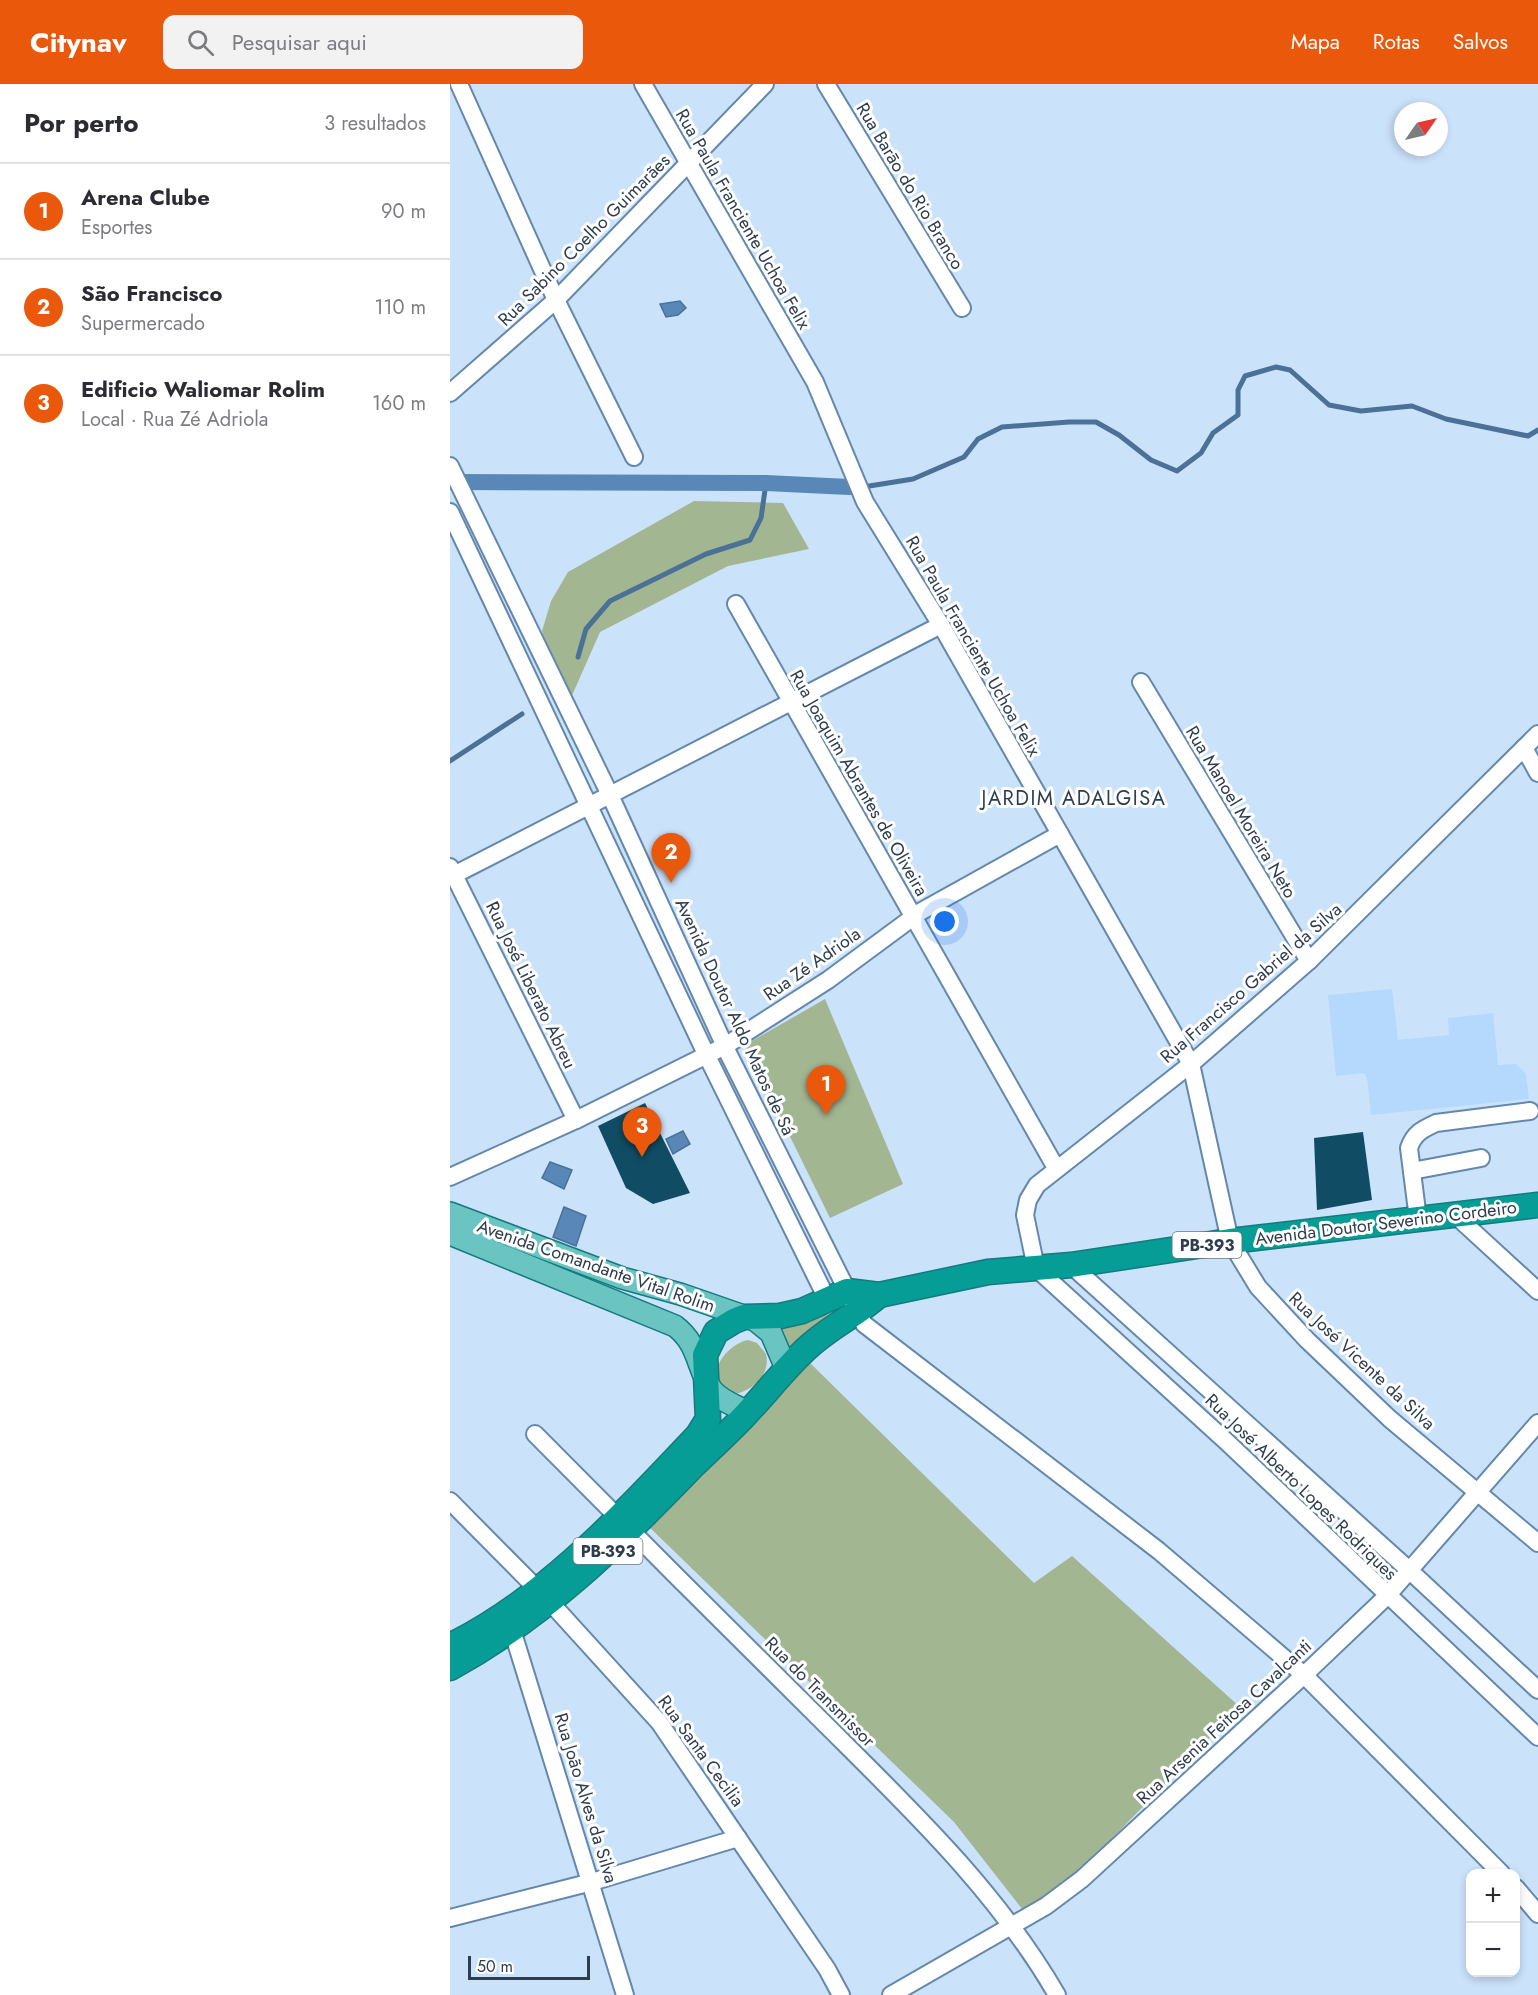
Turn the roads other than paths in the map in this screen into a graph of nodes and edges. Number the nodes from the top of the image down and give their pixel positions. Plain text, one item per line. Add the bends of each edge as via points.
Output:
1 (459, 84) edge
2 (643, 84) edge
3 (765, 84) edge
4 (826, 84) edge
5 (689, 164) junction
6 (556, 300) junction
7 (962, 308) dead end
8 (450, 393) edge
9 (634, 457) dead end
10 (450, 466) edge
11 (450, 512) edge
12 (736, 604) dead end
13 (941, 625) junction
14 (1141, 682) dead end
15 (791, 704) junction
16 (1538, 734) edge
17 (1524, 748) junction
18 (1538, 773) edge
19 (610, 795) junction
20 (588, 805) junction
21 (1060, 834) junction
22 (452, 873) edge
23 (913, 917) junction
24 (1309, 961) junction
25 (725, 1046) junction
26 (707, 1056) junction
27 (1191, 1064) junction
28 (1530, 1111) dead end
29 (576, 1120) junction
30 (1481, 1158) dead end
31 (1056, 1168) junction
32 (1412, 1171) junction
33 (450, 1177) edge
34 (1538, 1205) edge
35 (450, 1214) edge
36 (1454, 1214) junction
37 (1418, 1219) junction
38 (450, 1234) edge
39 (1230, 1241) junction
40 (1071, 1265) junction
41 (1036, 1268) junction
42 (1538, 1291) edge
43 (837, 1295) junction
44 (879, 1295) junction
45 (858, 1314) junction
46 (744, 1317) junction
47 (786, 1368) junction
48 (707, 1380) junction
49 (748, 1412) junction
50 (1538, 1423) edge
51 (535, 1434) dead end
52 (1478, 1491) junction
53 (450, 1502) edge
54 (624, 1524) junction
55 (1538, 1543) edge
56 (1409, 1570) junction
57 (544, 1596) junction
58 (1387, 1596) junction
59 (510, 1622) junction
60 (450, 1646) edge
61 (450, 1668) edge
62 (1304, 1676) junction
63 (1538, 1690) edge
64 (1538, 1737) edge
65 (738, 1838) junction
66 (1497, 1869) edge
67 (592, 1881) junction
68 (1520, 1894) edge
69 (1538, 1914) edge
70 (450, 1918) edge
71 (1010, 1926) junction
72 (625, 1995) edge
73 (841, 1995) edge
74 (891, 1995) edge
75 (1057, 1995) edge

1 - 6 street
2 - 5 street, Rua Paula Franciente Uchoa Felix
3 - 5 street, Rua Sabino Coelho Guimarães
4 - 7 street, Rua Barāo do Rio Branco
5 - 6 street, Rua Sabino Coelho Guimarães
5 - 13 street, Rua Paula Franciente Uchoa Felix via 815,382 865,502
6 - 8 street, Rua Sabino Coelho Guimarães
6 - 9 street
10 - 19 street, Avenida Doutor Aldo Matos de Sá
11 - 20 street
12 - 15 street, Rua Joaquim Abrantes de Oliveira
13 - 15 street
13 - 21 street, Rua Paula Franciente Uchoa Felix
14 - 24 street, Rua Manoel Moreira Neto
15 - 19 street
15 - 23 street, Rua Joaquim Abrantes de Oliveira
16 - 17 street, Rua Francisco Gabriel da Silva
17 - 18 street
17 - 24 street, Rua Francisco Gabriel da Silva
19 - 20 street
19 - 25 street, Avenida Doutor Aldo Matos de Sá
20 - 22 street
20 - 26 street
21 - 23 street, Rua Zé Adriola
21 - 27 street, Rua Paula Franciente Uchoa Felix
22 - 29 street, Rua José Liberato Abreu
23 - 25 street, Rua Zé Adriola via 828,980
23 - 31 street, Rua Joaquim Abrantes de Oliveira
24 - 27 street, Rua Francisco Gabriel da Silva
25 - 26 street, Rua Zé Adriola
25 - 43 street, Avenida Doutor Aldo Matos de Sá
26 - 29 street, Rua Zé Adriola
26 - 43 street
27 - 31 street, Rua Francisco Gabriel da Silva
27 - 39 street, Rua Paula Franciente Uchoa Felix
28 - 32 street via 1436,1123 1422,1129 1409,1148
29 - 33 street, Rua Zé Adriola
30 - 32 street
31 - 41 street, Rua Francisco Gabriel da Silva via 1037,1185 1028,1200 1025,1215
32 - 37 street
34 - 36 highway, Avenida Doutor Severino Cordeiro / PB-393
35 - 46 main road, Avenida Comandante Vital Rolim via 622,1278 680,1293
36 - 37 highway, Avenida Doutor Severino Cordeiro / PB-393
36 - 42 street
37 - 39 highway, Avenida Doutor Severino Cordeiro / PB-393
38 - 48 main road, Avenida Comandante Vital Rolim via 675,1326 691,1341
39 - 40 highway, Avenida Doutor Severino Cordeiro / PB-393
39 - 52 street, Rua José Vicente da Silva via 1258,1287 1307,1340 1390,1419
40 - 41 highway, Avenida Doutor Severino Cordeiro / PB-393
40 - 56 street, Rua José Alberto Lopes Rodriques
41 - 44 highway, Avenida Doutor Severino Cordeiro / PB-393 via 988,1272
41 - 58 street, Rua José Alberto Lopes Rodriques via 1228,1443
43 - 44 highway, Avenida Doutor Severino Cordeiro / PB-393
43 - 45 street
43 - 46 highway via 802,1311
44 - 45 highway
45 - 47 highway via 835,1324
45 - 62 street via 876,1335 1159,1551
46 - 47 main road via 771,1333
46 - 48 highway via 716,1332 707,1347
47 - 49 highway
48 - 49 main road via 717,1396
48 - 54 highway, PB-393 via 708,1419
49 - 54 highway, PB-393
50 - 52 street, Rua Arsenia Feitosa Cavalcanti
51 - 54 street, Rua do Transmissor
52 - 55 street, Rua José Vicente da Silva
52 - 56 street, Rua Arsenia Feitosa Cavalcanti
53 - 57 street, Rua Santa Cecilia
54 - 57 highway, PB-393
54 - 71 street, Rua do Transmissor via 936,1834
56 - 58 street, Rua Arsenia Feitosa Cavalcanti
56 - 63 street, Rua José Alberto Lopes Rodriques
57 - 59 highway, PB-393
57 - 65 street, Rua Santa Cecilia via 659,1722
58 - 62 street, Rua Arsenia Feitosa Cavalcanti
58 - 64 street, Rua José Alberto Lopes Rodriques
59 - 60 highway, PB-393
59 - 61 highway, PB-393
59 - 67 street, Rua João Alves da Silva
62 - 66 street
62 - 71 street, Rua Arsenia Feitosa Cavalcanti via 1082,1879
65 - 67 street
65 - 73 street, Rua Santa Cecilia
67 - 70 street
67 - 72 street, Rua João Alves da Silva
68 - 69 street
71 - 74 street, Rua Arsenia Feitosa Cavalcanti
71 - 75 street, Rua do Transmissor

